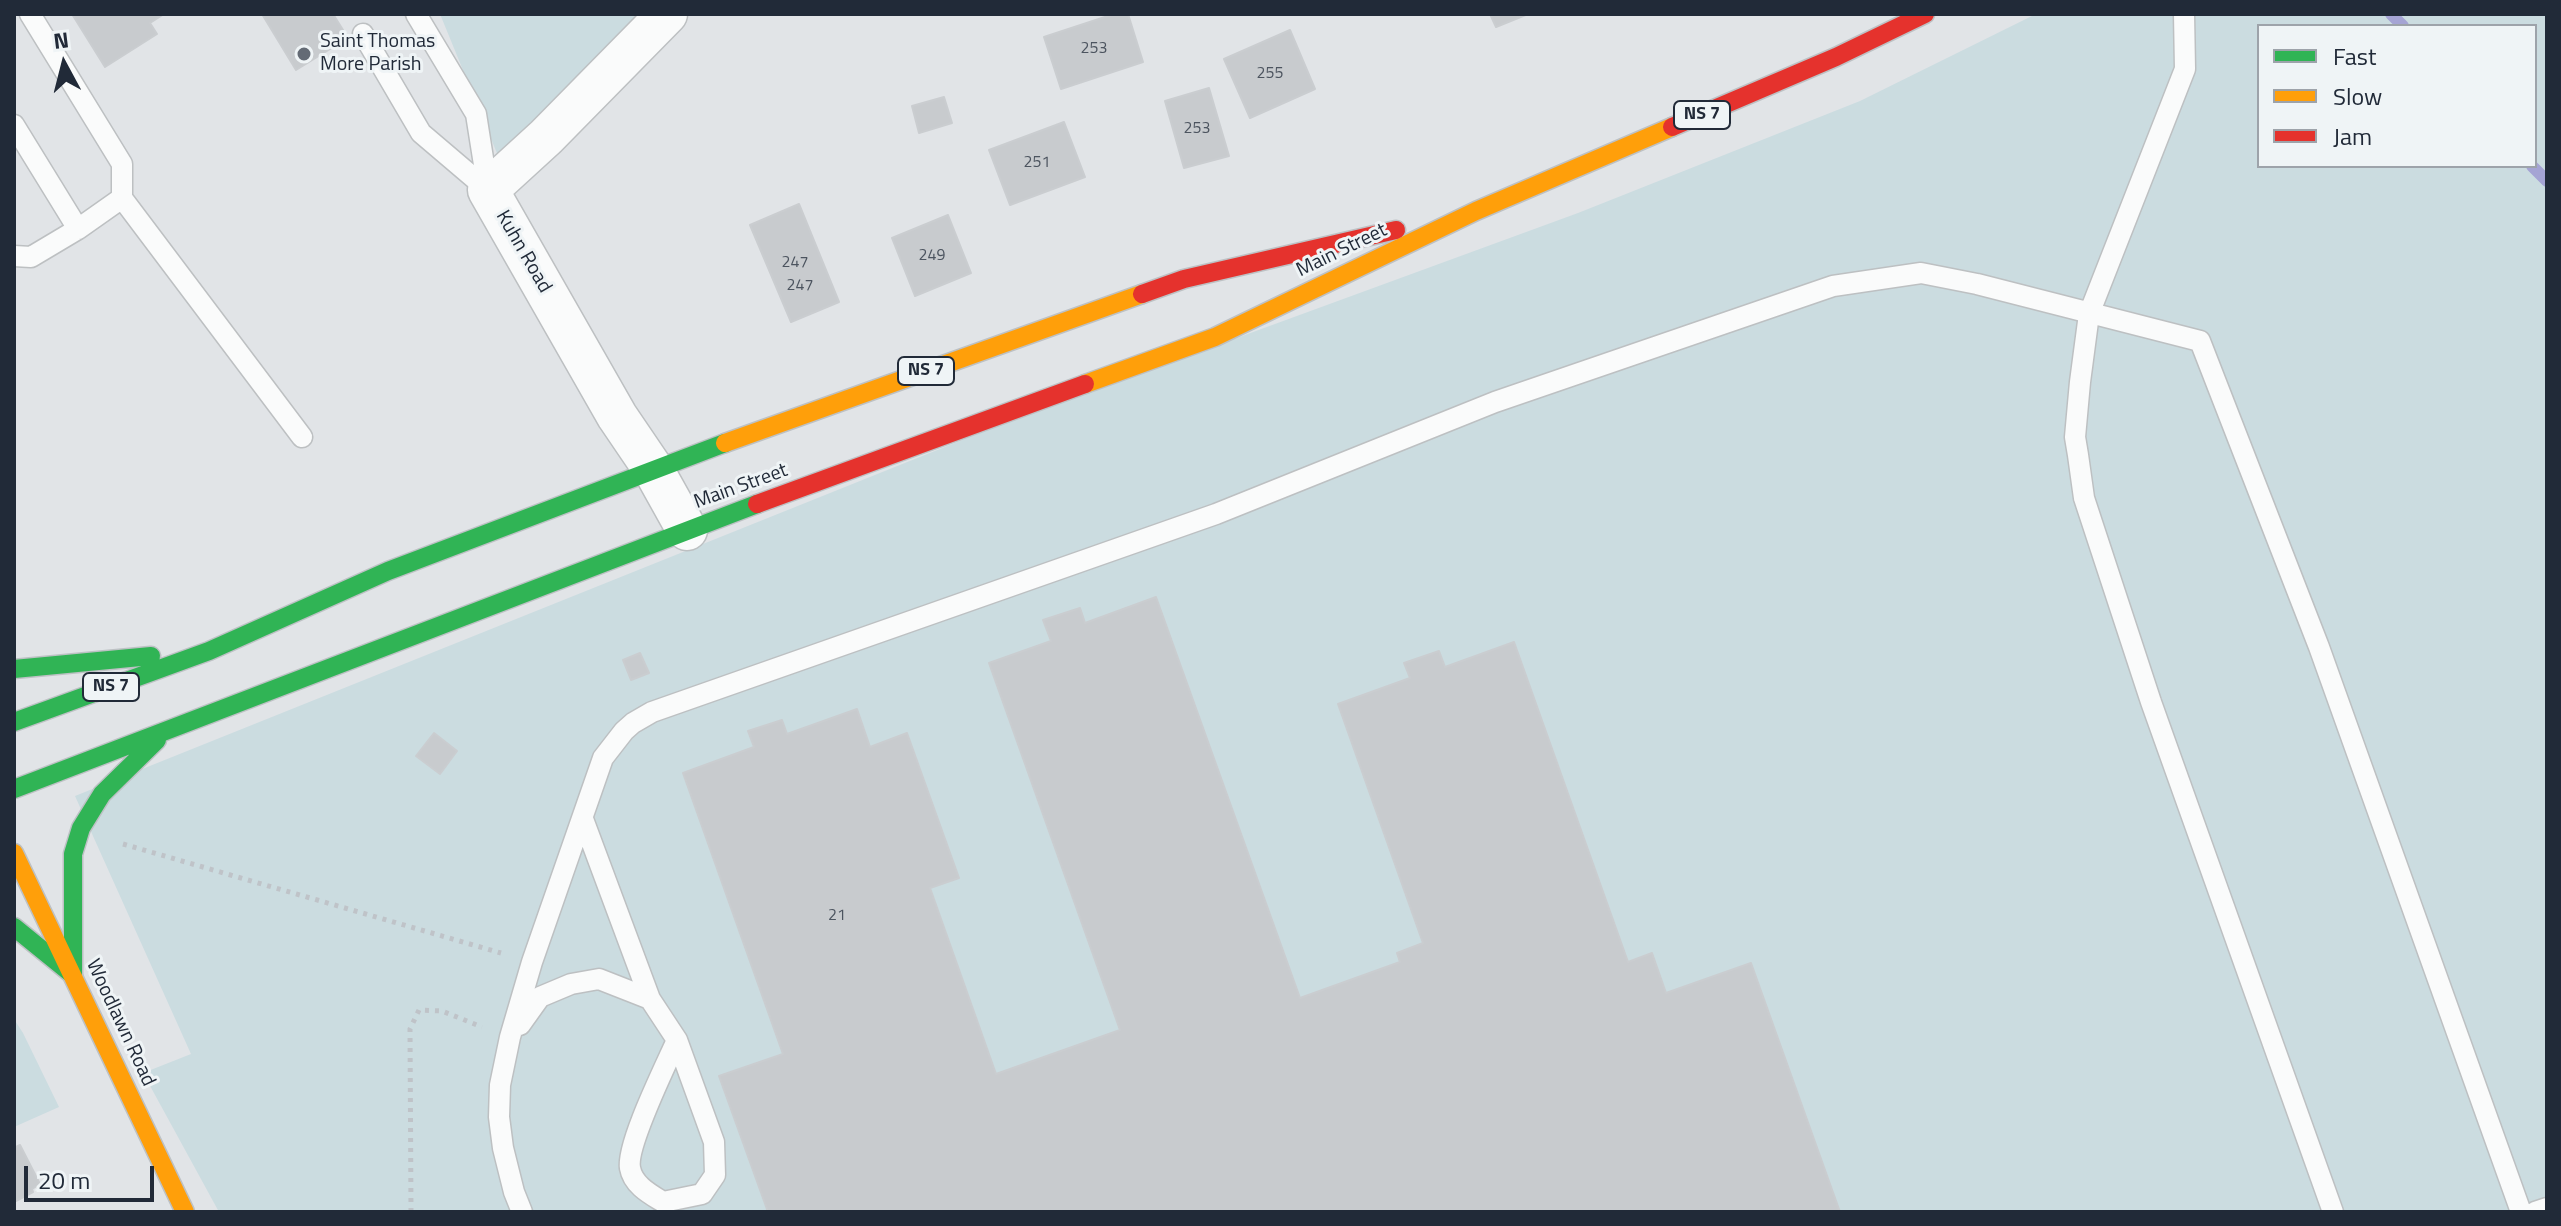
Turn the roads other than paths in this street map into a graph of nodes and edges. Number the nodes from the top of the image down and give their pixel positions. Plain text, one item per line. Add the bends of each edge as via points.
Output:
1 (30, 14) edge
2 (416, 14) edge
3 (667, 14) edge
4 (1925, 14) edge
5 (2168, 14) edge
6 (2184, 14) edge
7 (363, 34) dead end
8 (2184, 42) junction
9 (14, 125) edge
10 (488, 190) junction
11 (122, 198) junction
12 (1476, 211) junction
13 (78, 229) junction
14 (14, 256) edge
15 (2089, 314) junction
16 (302, 437) dead end
17 (653, 469) junction
18 (687, 530) junction
19 (209, 651) junction
20 (14, 669) edge
21 (14, 722) edge
22 (169, 728) junction
23 (14, 789) edge
24 (583, 819) junction
25 (14, 853) edge
26 (14, 927) edge
27 (73, 975) junction
28 (650, 999) junction
29 (510, 1037) junction
30 (677, 1040) junction
31 (665, 1207) edge
32 (2547, 1208) edge
33 (185, 1212) edge
34 (522, 1212) edge
35 (2333, 1212) edge
36 (2521, 1212) edge
37 (2535, 1212) edge

1 - 11 lane via 122,164
2 - 10 lane via 476,114
3 - 10 street, Kuhn Road
4 - 12 main road, Main Street / NS 7
5 - 8 lane
6 - 8 lane
7 - 10 lane via 421,133
8 - 15 lane via 2185,69
9 - 13 lane
10 - 17 street, Kuhn Road via 617,416
11 - 13 lane
11 - 16 lane
12 - 17 main road, Main Street / NS 7 via 1184,279
12 - 18 main road, Main Street / NS 7 via 1215,337
13 - 14 lane via 31,257
15 - 24 lane via 1921,273 1833,286 1495,402 1216,514 652,712 624,731 603,758
15 - 35 lane via 2075,437 2084,498 2171,761
15 - 36 lane via 2200,341 2319,647
17 - 18 street, Kuhn Road
17 - 19 main road, Main Street / NS 7 via 388,571
18 - 22 main road, Main Street / NS 7
19 - 20 main road
19 - 21 main road, Main Street / NS 7
22 - 23 main road, Main Street / NS 7
22 - 27 main road via 102,794 81,828 73,854
24 - 28 lane
24 - 29 lane
25 - 27 main road, Woodlawn Road
26 - 27 main road
27 - 33 main road, Woodlawn Road
28 - 29 lane via 599,979 571,984 540,997
28 - 30 lane
29 - 34 lane via 499,1117
30 - 31 lane via 634,1138 630,1167 641,1188
30 - 31 lane via 714,1142 715,1175 702,1194
32 - 37 lane

